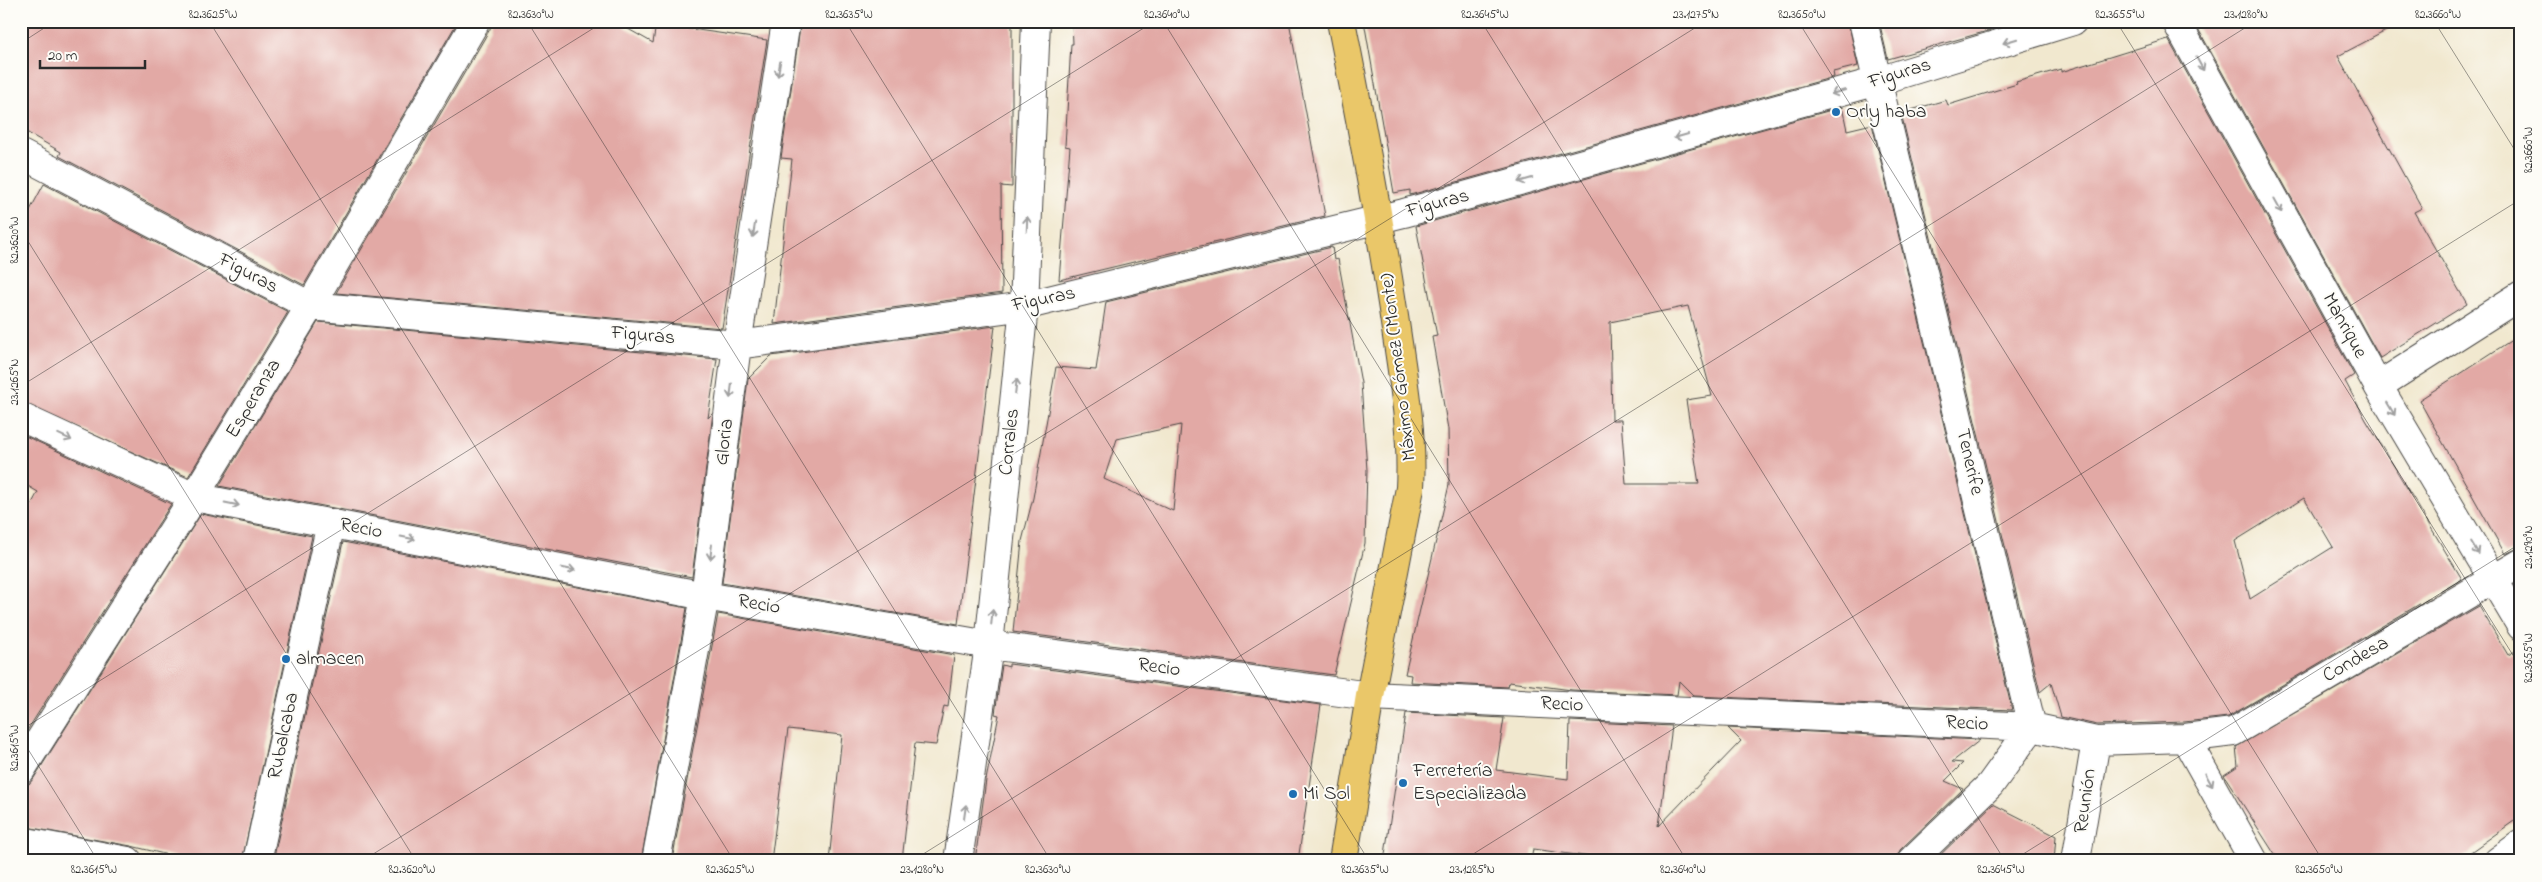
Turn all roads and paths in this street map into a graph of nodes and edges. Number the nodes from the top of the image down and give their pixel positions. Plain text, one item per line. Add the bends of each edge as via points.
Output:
1 (476, 21) edge
2 (786, 21) edge
3 (1036, 21) edge
4 (1341, 21) edge
5 (1863, 21) edge
6 (2073, 21) edge
7 (2176, 21) edge
8 (1878, 81) junction
9 (21, 154) edge
10 (1380, 218) junction
11 (2521, 295) edge
12 (310, 306) junction
13 (1024, 306) junction
14 (737, 345) junction
15 (2378, 386) junction
16 (21, 417) edge
17 (194, 497) junction
18 (330, 523) junction
19 (2521, 563) edge
20 (2494, 580) junction
21 (706, 596) junction
22 (2521, 626) edge
23 (989, 645) junction
24 (1370, 696) junction
25 (2032, 727) junction
26 (2185, 738) junction
27 (2096, 741) junction
28 (21, 770) edge
29 (21, 841) edge
30 (2521, 844) edge
31 (128, 861) edge
32 (257, 861) edge
33 (656, 861) edge
34 (958, 861) edge
35 (1343, 861) edge
36 (1911, 861) edge
37 (2076, 861) edge
38 (2254, 861) edge
39 (2498, 861) edge

1 - 12 street, Esperanza
2 -> 14 street, Gloria
13 -> 3 street, Corrales
4 - 10 main road, Máximo Gómez (Monte)
5 - 8 street, Tenerife
6 -> 8 street, Figuras
7 -> 15 street, Manrique
8 -> 10 street, Figuras
8 - 25 street, Tenerife
9 - 12 street, Figuras
10 - 13 street, Figuras
10 - 24 main road, Máximo Gómez (Monte) via 1404,382 1411,464 1409,497
11 - 15 street
12 - 14 street, Figuras
12 - 17 street, Esperanza
13 - 14 street, Figuras
23 -> 13 street, Corrales
14 -> 21 street, Gloria
15 -> 20 street, Manrique
16 -> 17 street, Recio
17 -> 18 street, Recio
17 - 28 street, Esperanza
18 -> 21 street, Recio
18 - 32 street, Rubalcaba
19 - 20 street, Condesa
20 - 22 street, Manrique
20 - 26 street, Condesa via 2233,732
21 - 23 street, Recio
21 - 33 street, Gloria
23 - 24 street, Recio
34 -> 23 street, Corrales
24 - 25 street, Recio
24 - 35 main road, Máximo Gómez (Monte)
25 - 27 street, Recio
25 - 36 street via 1990,785
26 - 27 street, Recio
26 -> 38 street
27 - 37 street, Reunión
29 - 31 street
30 - 39 street

